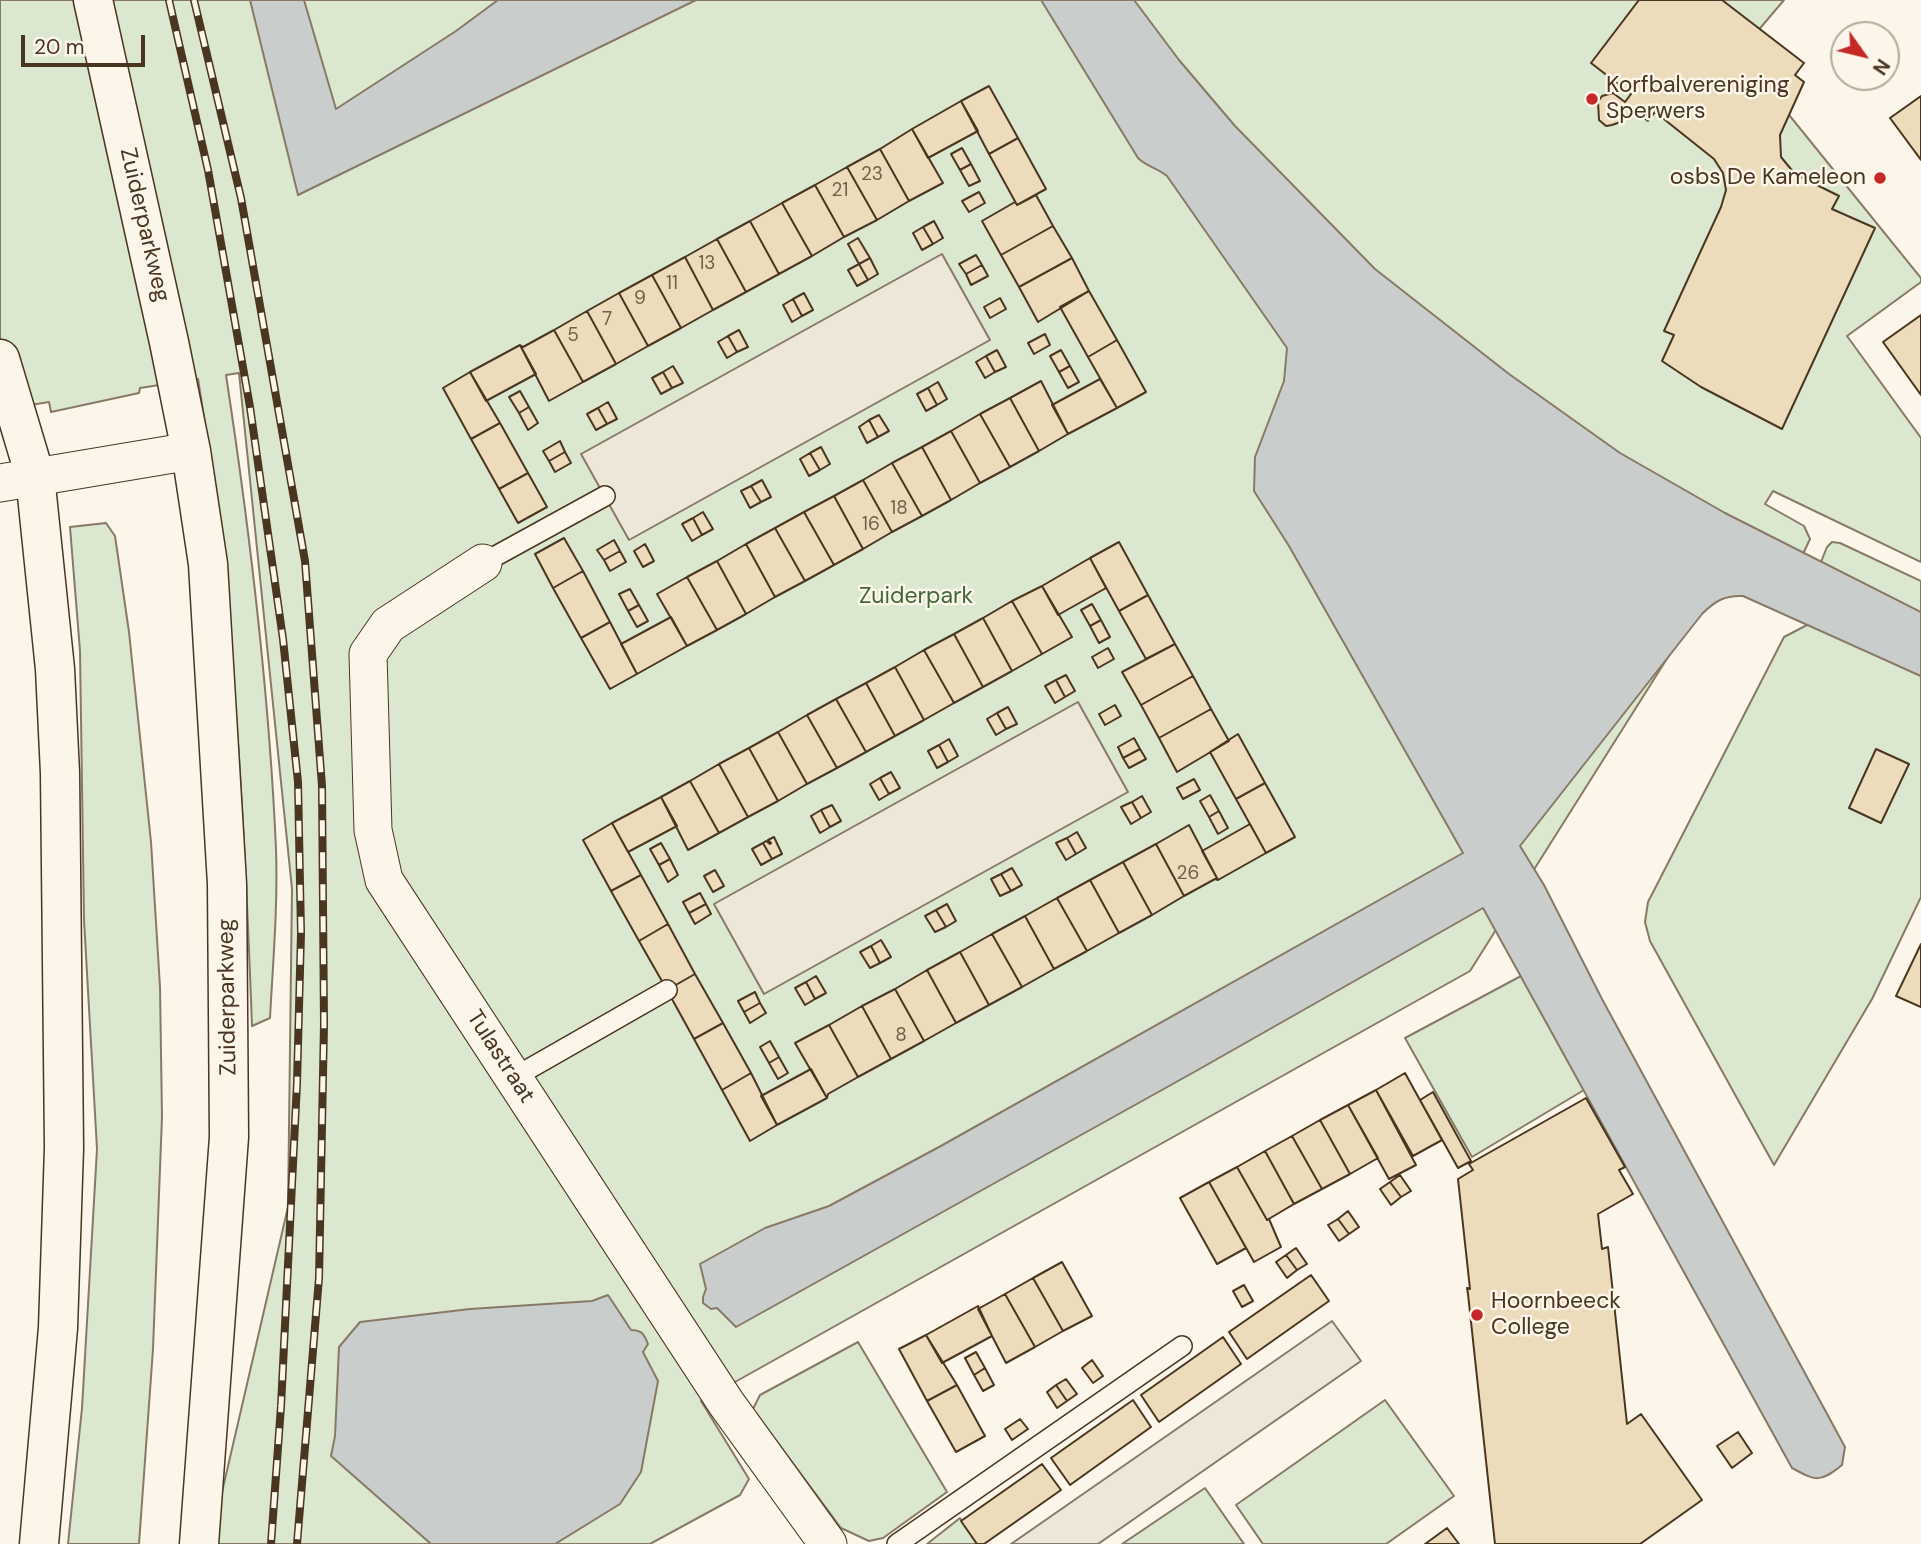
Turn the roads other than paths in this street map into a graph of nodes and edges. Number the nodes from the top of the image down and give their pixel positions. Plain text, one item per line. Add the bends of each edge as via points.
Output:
1 (93, 0) edge
2 (0, 359) edge
3 (191, 451) junction
4 (18, 480) edge
5 (605, 496) dead end
6 (483, 563) joint
7 (667, 990) dead end
8 (513, 1078) junction
9 (1182, 1346) dead end
10 (39, 1544) edge
11 (199, 1544) edge
12 (828, 1544) edge
13 (897, 1544) edge

1 - 3 main road, Zuiderparkweg
2 - 4 main road
3 - 4 street
3 - 11 main road, Zuiderparkweg via 208,564 227,884 229,1137
4 - 10 main road via 51,618 58,747 64,1148 58,1328
5 - 6 lane
6 - 8 street, Tulastraat via 388,625 368,654 373,830 384,880
7 - 8 lane
8 - 12 street, Tulastraat via 726,1403
9 - 13 lane

